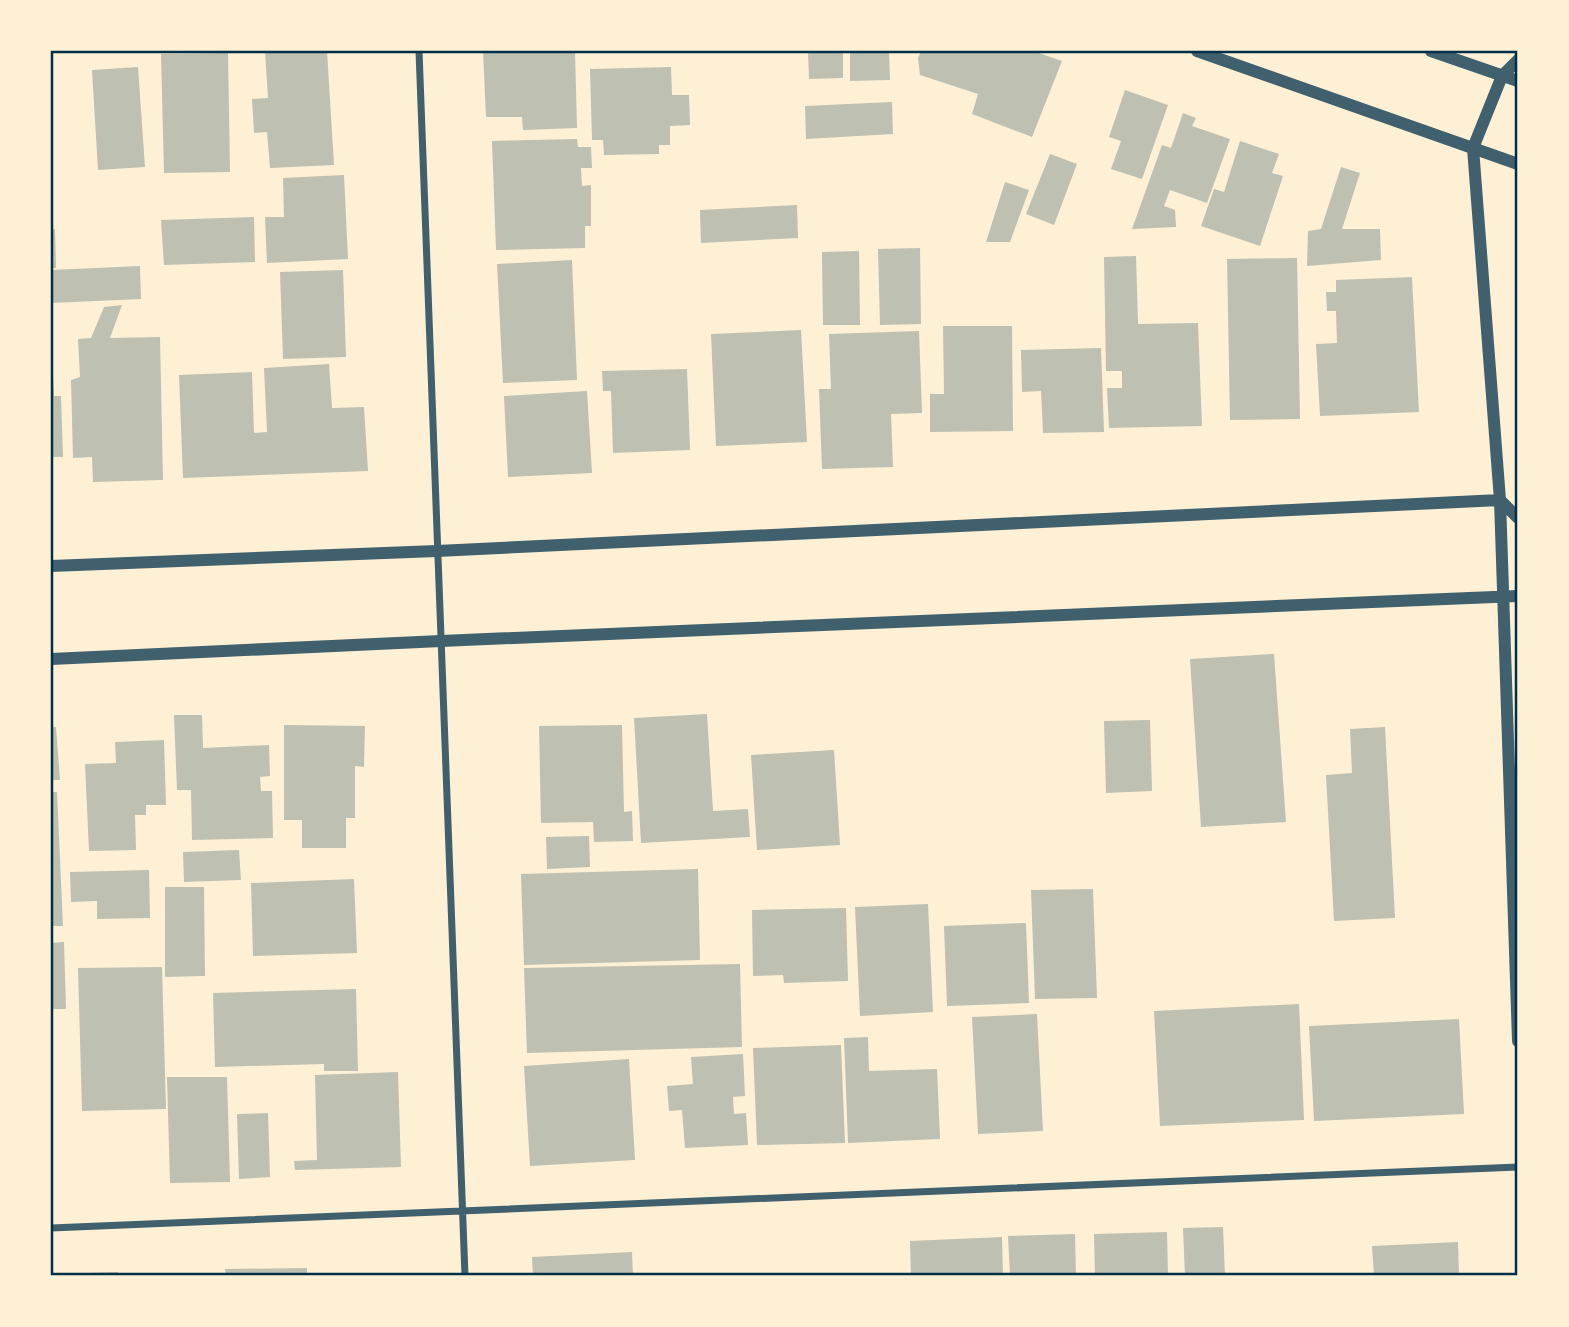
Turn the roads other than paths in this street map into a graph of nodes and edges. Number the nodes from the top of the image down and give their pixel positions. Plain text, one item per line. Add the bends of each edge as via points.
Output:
1 (419, 51) edge
2 (1197, 51) edge
3 (1431, 51) edge
4 (1518, 60) edge
5 (1502, 76) junction
6 (1518, 82) edge
7 (1473, 148) junction
8 (1518, 164) edge
9 (1500, 500) junction
10 (1518, 518) edge
11 (437, 551) junction
12 (51, 566) edge
13 (1518, 596) edge
14 (1504, 597) junction
15 (441, 641) junction
16 (51, 659) edge
17 (1517, 961) edge
18 (1518, 1041) edge
19 (1518, 1167) edge
20 (462, 1211) junction
21 (51, 1228) edge
22 (465, 1276) edge

1 - 11 street
2 - 7 street
3 - 5 street
4 - 5 street
5 - 6 street
5 - 7 street
7 - 8 street
7 - 9 street
9 - 10 street
9 - 11 street
9 - 14 street
11 - 12 street
11 - 15 street
13 - 14 street
14 - 15 street
14 - 17 street
15 - 16 street
15 - 20 street
17 - 18 street
19 - 20 street
20 - 21 street
20 - 22 street

